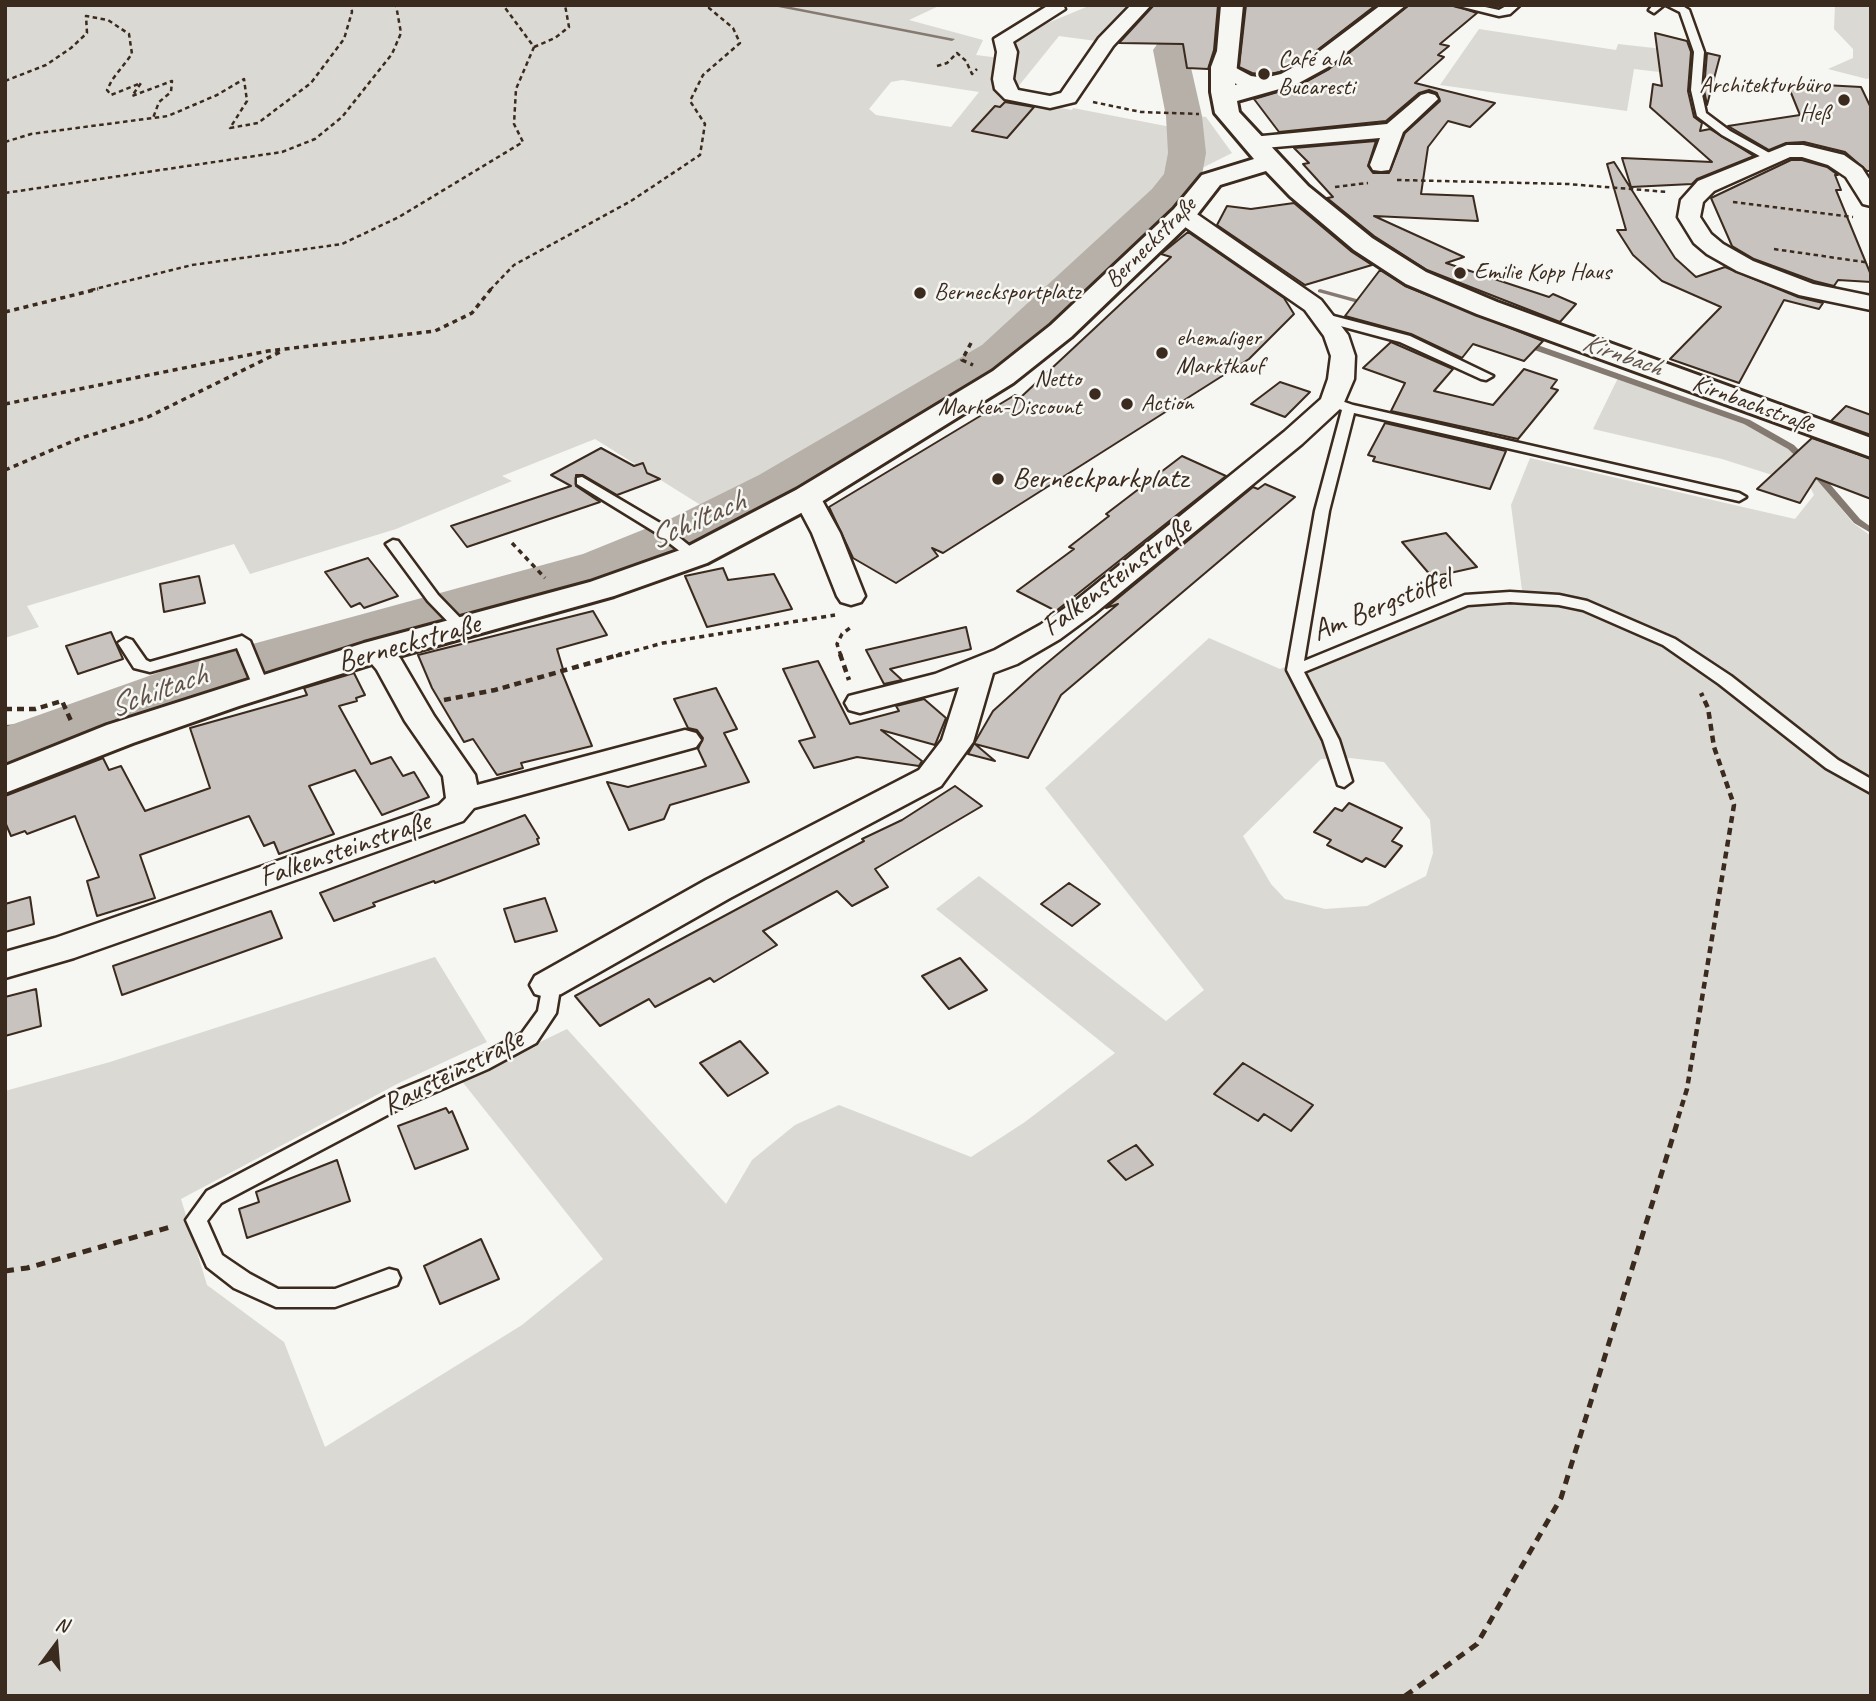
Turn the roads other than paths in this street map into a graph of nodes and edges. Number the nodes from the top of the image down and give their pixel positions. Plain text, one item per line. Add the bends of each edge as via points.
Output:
1 (1142, 5) edge
2 (1232, 5) edge
3 (1395, 5) edge
4 (1460, 5) edge
5 (1515, 5) edge
6 (1671, 5) edge
7 (1057, 7) edge
8 (1223, 67) junction
9 (1270, 84) junction
10 (1224, 98) junction
11 (1428, 99) dead end
12 (1393, 130) junction
13 (1262, 153) junction
14 (1769, 157) junction
15 (1384, 176) road end
16 (1871, 199) edge
17 (1183, 215) junction
18 (1871, 303) edge
19 (1322, 317) junction
20 (1486, 376) dead end
21 (1341, 405) junction
22 (1871, 448) edge
23 (582, 481) dead end
24 (807, 497) junction
25 (1739, 497) dead end
26 (393, 544) dead end
27 (689, 551) junction
28 (848, 605) road end
29 (457, 622) junction
30 (126, 643) dead end
31 (376, 651) junction
32 (981, 667) junction
33 (1294, 670) junction
34 (258, 679) junction
35 (860, 703) road end
36 (685, 740) dead end
37 (5, 779) edge
38 (1344, 781) dead end
39 (1871, 787) edge
40 (463, 800) junction
41 (5, 965) edge
42 (548, 985) joint
43 (389, 1278) dead end

1 - 7 street via 1105,42 1068,98 1051,102 1012,95 1003,79 1004,39
2 - 8 main road
3 - 9 main road via 1320,62
4 - 5 lane via 1499,13
6 - 14 lane via 1684,10 1699,52 1696,90 1701,114
8 - 9 street via 1246,82
8 - 10 main road
9 - 10 main road
10 - 13 main road via 1227,113
11 - 12 street
12 - 13 street
12 - 15 street
13 - 17 main road, Berneckstraße via 1211,180
13 - 22 main road, Kirnbachstraße via 1363,244 1416,278 1539,328
14 - 16 street via 1803,151 1836,160 1854,173
14 - 18 street via 1706,186 1694,197 1689,217 1702,238 1745,266 1807,290
17 - 19 street via 1312,305
17 - 24 main road, Berneckstraße via 1061,331 1003,377
19 - 20 lane via 1405,339
19 - 21 street via 1336,335 1343,356
21 - 25 lane
21 - 32 street, Falkensteinstraße via 1293,438 1084,608 1050,632
21 - 33 lane, Am Bergstöffel
23 - 27 lane
24 - 27 main road, Berneckstraße
24 - 28 street via 826,533
26 - 29 lane
27 - 29 main road, Berneckstraße via 602,589
29 - 31 main road, Berneckstraße
30 - 34 lane via 140,664 150,667 242,641
31 - 34 main road, Berneckstraße
31 - 40 street via 459,775
32 - 35 street, Falkensteinstraße via 910,692
32 - 42 street, Rausteinstraße via 957,742 930,778
33 - 38 lane via 1331,740
33 - 39 lane, Am Bergstöffel via 1465,600 1559,600 1587,606 1669,642 1832,764
34 - 37 main road, Berneckstraße
36 - 40 street, Falkensteinstraße
40 - 41 street, Falkensteinstraße via 451,813
42 - 43 lane, Rausteinstraße via 547,1013 528,1038 214,1196 196,1220 214,1261 276,1298 335,1298

